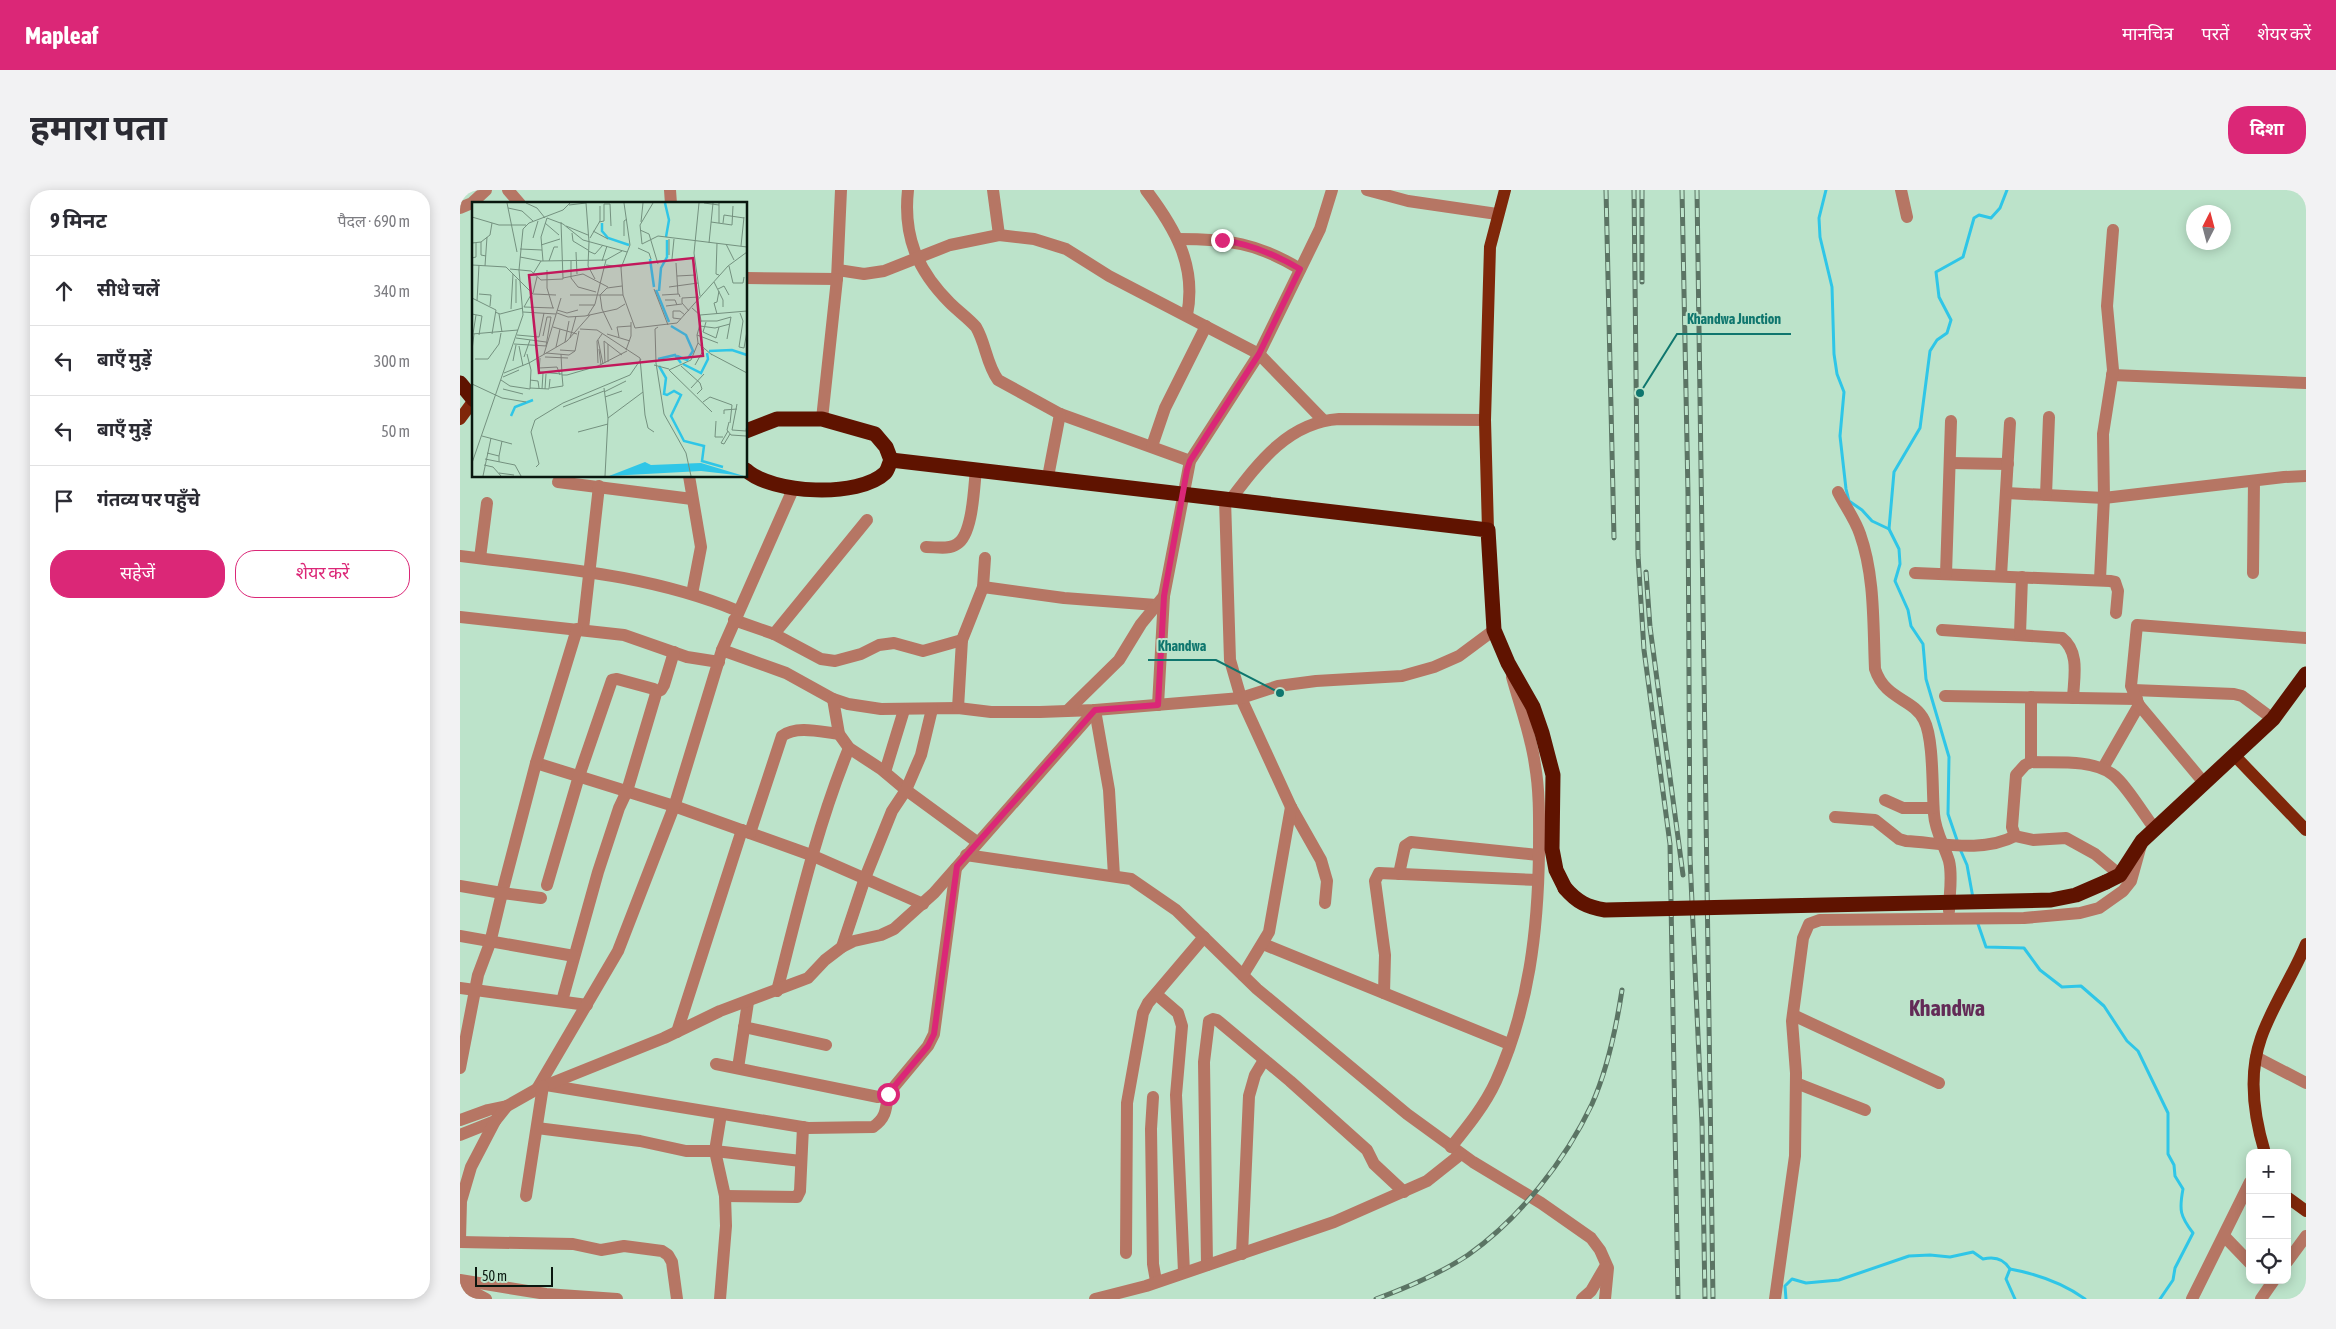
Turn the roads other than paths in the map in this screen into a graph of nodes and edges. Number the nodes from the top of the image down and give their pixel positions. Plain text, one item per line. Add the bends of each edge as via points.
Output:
1 (486, 190) edge
2 (508, 190) edge
3 (841, 190) edge
4 (908, 190) edge
5 (994, 190) edge
6 (1146, 190) edge
7 (1332, 190) edge
8 (1367, 190) edge
9 (1505, 190) edge
10 (1901, 190) edge
11 (473, 202) edge
12 (518, 202) edge
13 (472, 203) edge
14 (460, 208) edge
15 (1497, 214) junction
16 (1907, 217) dead end
17 (2113, 230) dead end
18 (999, 235) junction
19 (1178, 238) junction
20 (916, 257) junction
21 (1300, 269) junction
22 (837, 275) junction
23 (748, 278) edge
24 (1187, 315) junction
25 (1206, 326) junction
26 (1259, 354) junction
27 (2112, 375) junction
28 (460, 383) edge
29 (2306, 383) edge
30 (472, 398) edge
31 (472, 403) edge
32 (1060, 414) junction
33 (2049, 416) dead end
34 (822, 418) junction
35 (460, 419) edge
36 (1324, 420) junction
37 (1485, 420) junction
38 (1951, 421) dead end
39 (2010, 424) dead end
40 (748, 430) edge
41 (1152, 446) junction
42 (891, 460) junction
43 (1190, 461) junction
44 (1950, 463) junction
45 (2008, 464) junction
46 (976, 469) junction
47 (748, 471) edge
48 (2306, 476) edge
49 (1048, 477) junction
50 (689, 478) edge
51 (2254, 481) junction
52 (558, 482) dead end
53 (599, 486) junction
54 (794, 487) junction
55 (1838, 492) dead end
56 (2006, 493) junction
57 (1183, 494) junction
58 (2046, 495) junction
59 (2104, 498) junction
60 (692, 499) junction
61 (1228, 499) junction
62 (487, 503) dead end
63 (867, 520) dead end
64 (1488, 530) junction
65 (926, 547) dead end
66 (460, 556) edge
67 (480, 558) junction
68 (985, 558) dead end
69 (590, 573) junction
70 (1915, 573) dead end
71 (2253, 573) dead end
72 (1946, 574) junction
73 (2001, 576) junction
74 (2022, 577) junction
75 (2100, 579) junction
76 (983, 587) junction
77 (692, 594) junction
78 (1160, 600) junction
79 (2116, 613) dead end
80 (736, 616) junction
81 (460, 617) edge
82 (580, 629) junction
83 (1494, 630) junction
84 (1942, 630) dead end
85 (774, 634) junction
86 (2020, 634) junction
87 (2306, 638) edge
88 (962, 640) junction
89 (722, 650) junction
90 (674, 652) junction
91 (719, 662) junction
92 (1508, 663) junction
93 (2306, 674) edge
94 (656, 692) junction
95 (1945, 696) dead end
96 (2031, 697) junction
97 (1241, 698) junction
98 (2074, 698) junction
99 (2136, 698) junction
100 (833, 699) junction
101 (1158, 705) junction
102 (958, 708) junction
103 (932, 709) junction
104 (904, 710) junction
105 (1095, 710) junction
106 (1067, 711) junction
107 (2273, 719) junction
108 (839, 734) junction
109 (849, 748) junction
110 (2235, 756) junction
111 (2031, 762) junction
112 (536, 763) junction
113 (2103, 768) junction
114 (885, 772) junction
115 (579, 776) junction
116 (2205, 784) junction
117 (906, 790) junction
118 (627, 791) junction
119 (1885, 800) dead end
120 (674, 806) junction
121 (1291, 807) junction
122 (1933, 808) junction
123 (1835, 817) dead end
124 (2155, 829) junction
125 (2306, 830) edge
126 (746, 832) junction
127 (2016, 836) junction
128 (2142, 841) junction
129 (977, 842) junction
130 (1941, 843) junction
131 (811, 855) junction
132 (966, 855) junction
133 (1538, 855) junction
134 (957, 866) junction
135 (1399, 874) junction
136 (2120, 875) junction
137 (1114, 876) junction
138 (864, 878) junction
139 (1538, 880) junction
140 (547, 885) dead end
141 (460, 886) edge
142 (502, 893) junction
143 (541, 898) dead end
144 (1325, 903) dead end
145 (923, 904) junction
146 (1948, 918) junction
147 (460, 936) edge
148 (1204, 937) junction
149 (490, 943) junction
150 (1263, 944) junction
151 (842, 947) junction
152 (2304, 953) edge
153 (574, 956) junction
154 (1243, 975) junction
155 (460, 988) edge
156 (475, 990) junction
157 (777, 991) junction
158 (1384, 993) junction
159 (1156, 994) junction
160 (562, 1001) junction
161 (748, 1002) junction
162 (587, 1004) junction
163 (1793, 1015) junction
164 (744, 1027) junction
165 (676, 1032) junction
166 (462, 1041) edge
167 (1509, 1044) junction
168 (826, 1045) dead end
169 (2256, 1057) junction
170 (1264, 1060) junction
171 (716, 1064) dead end
172 (460, 1068) edge
173 (738, 1068) junction
174 (1796, 1083) junction
175 (1939, 1083) dead end
176 (2306, 1083) edge
177 (542, 1087) junction
178 (888, 1094) junction
179 (1153, 1096) dead end
180 (507, 1106) junction
181 (1865, 1110) dead end
182 (721, 1114) junction
183 (460, 1120) edge
184 (495, 1121) junction
185 (802, 1127) junction
186 (536, 1128) junction
187 (460, 1136) edge
188 (2264, 1149) edge
189 (1456, 1150) junction
190 (715, 1151) junction
191 (801, 1161) junction
192 (2246, 1189) edge
193 (1404, 1192) junction
194 (526, 1196) dead end
195 (725, 1196) junction
196 (2291, 1200) edge
197 (2306, 1211) edge
198 (2224, 1236) junction
199 (2306, 1236) edge
200 (460, 1240) edge
201 (1126, 1253) dead end
202 (1242, 1254) junction
203 (2291, 1257) edge
204 (2246, 1259) edge
205 (1606, 1263) junction
206 (1207, 1265) junction
207 (1184, 1272) junction
208 (460, 1280) edge
209 (1156, 1281) junction
210 (460, 1285) edge
211 (486, 1299) edge
212 (617, 1299) edge
213 (677, 1299) edge
214 (720, 1299) edge
215 (1095, 1299) edge
216 (1582, 1299) edge
217 (1605, 1299) edge
218 (1775, 1299) edge
219 (2192, 1299) edge

1 - 11 street
2 - 12 street
3 - 22 street
4 - 20 street via 909,240
5 - 18 street
6 - 19 street
7 - 21 street via 1320,229
8 - 15 street via 1408,201
9 - 15 main road
10 - 16 street
13 - 14 street
15 - 37 main road via 1490,247
17 - 27 street via 2106,306
18 - 20 street via 950,245
18 - 24 street via 1066,249 1109,276
19 - 21 street via 1237,242
19 - 24 street via 1190,282
20 - 22 street via 884,272
20 - 32 street via 936,289 976,327 991,370 998,380
21 - 26 street
22 - 23 street
22 - 34 street
24 - 25 street
25 - 26 street
25 - 41 street via 1165,408
26 - 36 street
26 - 43 street
27 - 29 street
27 - 59 street via 2103,434
28 - 30 highway
31 - 35 main road
32 - 41 street
32 - 49 street
33 - 58 street
34 - 40 highway via 777,419
34 - 42 highway via 875,434 886,447
36 - 37 street
36 - 61 street via 1294,432 1260,461
37 - 64 main road
38 - 44 street
39 - 45 street
41 - 43 street
42 - 46 highway
42 - 54 highway via 887,472 862,486 816,490
43 - 57 street
44 - 45 street
44 - 72 street
45 - 56 street
46 - 49 highway
46 - 65 street via 968,528 963,540 946,548
47 - 54 highway via 767,481
48 - 51 street
49 - 57 highway
50 - 60 street
51 - 59 street
51 - 71 street
52 - 53 street
53 - 60 street
53 - 69 street
54 - 80 street
55 - 122 street via 1859,531 1870,574 1875,669 1879,680 1887,690 1918,712 1926,724
56 - 58 street
56 - 73 street
57 - 61 highway
57 - 78 street
58 - 59 street
59 - 75 street
60 - 77 street via 701,547
61 - 64 highway
61 - 97 street via 1230,660
62 - 67 street
63 - 85 street
64 - 83 highway
66 - 67 street
67 - 69 street
68 - 76 street
69 - 77 street via 641,580
69 - 82 street
70 - 72 street
72 - 73 street
73 - 74 street
74 - 75 street
74 - 86 street
75 - 79 street via 2115,582 2118,586
76 - 78 street via 1064,598
76 - 88 street
77 - 80 street
78 - 101 street
78 - 106 street via 1119,660
80 - 85 street
80 - 89 street
81 - 82 street
82 - 90 street via 624,635
82 - 112 street
83 - 92 highway
83 - 97 street via 1458,656 1402,676 1278,686
84 - 86 street
85 - 88 street via 805,652 835,661 880,645 894,643 923,651
86 - 98 street via 2062,638 2071,645
87 - 99 street via 2137,625 2131,686
88 - 102 street
89 - 91 street
89 - 100 street via 786,674
90 - 91 street
90 - 94 street via 664,685
91 - 120 street
92 - 133 street via 1535,763 1539,798
92 - 136 highway, bridge via 1533,707 1553,775 1552,849 1556,870 1565,888 1584,906 1605,910 2050,900 2076,895
93 - 107 highway
94 - 115 street via 645,686 612,680
94 - 118 street
95 - 96 street
96 - 98 street
96 - 111 street
97 - 101 street
97 - 121 street
98 - 99 street
99 - 107 street via 2234,694 2242,696
99 - 113 street
99 - 116 street
100 - 104 street via 865,707
100 - 108 street
101 - 105 street
102 - 103 street
102 - 106 street via 991,712
103 - 104 street
103 - 117 street via 921,755
104 - 114 street
105 - 106 street
105 - 129 street
105 - 137 street via 1109,790
107 - 110 highway
108 - 109 street
108 - 126 street via 799,730 788,731 782,736
109 - 114 street
109 - 131 street
110 - 116 highway
110 - 125 main road
111 - 113 street
111 - 127 street via 2016,775 2012,827
112 - 115 street
112 - 142 street
113 - 124 street via 2114,775
114 - 117 street
115 - 118 street
115 - 140 street
116 - 124 highway
117 - 129 street
117 - 138 street via 892,811
118 - 120 street
118 - 153 street via 618,808
119 - 122 street via 1903,808
120 - 126 street
120 - 162 street via 618,951
121 - 144 street via 1326,871
121 - 150 street via 1274,912
122 - 130 street
123 - 130 street via 1875,820 1899,839
124 - 128 highway
126 - 131 street
126 - 165 street
127 - 130 street via 2002,844 1963,846
127 - 136 street via 2033,840 2066,838 2095,854
128 - 136 highway
128 - 146 street via 2131,882 2099,908 2024,918
129 - 132 street
130 - 146 street via 1949,861
131 - 138 street
131 - 157 street
132 - 134 street
132 - 137 street
133 - 135 street via 1411,842 1405,846
133 - 139 street
134 - 145 street
134 - 178 street via 934,1034 928,1046
135 - 139 street
135 - 158 street via 1380,873 1375,881 1385,956
137 - 148 street via 1131,879 1149,890
138 - 145 street
138 - 151 street
139 - 167 street via 1532,963
141 - 142 street
142 - 143 street
142 - 149 street
145 - 151 street via 894,929
146 - 163 street via 1820,920 1810,924 1803,938
147 - 149 street
148 - 154 street
148 - 159 street
149 - 153 street
149 - 156 street
150 - 154 street
150 - 158 street
151 - 157 street via 808,978
152 - 169 main road via 2261,1038
153 - 160 street
154 - 189 street via 1406,1114
155 - 156 street
156 - 160 street
156 - 166 street
157 - 161 street
158 - 167 street
159 - 201 street via 1143,1013 1127,1103
159 - 207 street via 1178,1013 1182,1026 1176,1095
160 - 162 street
161 - 164 street
161 - 165 street
162 - 177 street
163 - 174 street
163 - 175 street
164 - 168 street
164 - 173 street
165 - 177 street
166 - 172 street
167 - 189 street via 1496,1081
169 - 176 street
169 - 188 main road via 2253,1080 2258,1128
170 - 193 street via 1367,1150 1374,1164
170 - 202 street via 1255,1074 1249,1096
170 - 206 street via 1216,1020 1209,1022 1204,1062
171 - 173 street
173 - 178 street via 878,1097
174 - 181 street
174 - 218 street via 1795,1156
177 - 180 street
177 - 182 street
177 - 186 street
178 - 185 street via 886,1114 872,1127
179 - 209 street via 1153,1264
180 - 183 street
180 - 184 street
182 - 185 street
182 - 190 street
184 - 187 street
184 - 200 street via 471,1167 461,1201
185 - 191 street
186 - 190 street via 640,1141 686,1151
186 - 194 street
189 - 193 street via 1427,1181
189 - 205 street via 1591,1238
190 - 191 street
190 - 195 street
191 - 195 street via 800,1192 797,1196
192 - 198 street
193 - 202 street via 1334,1222
195 - 214 street
196 - 197 main road
198 - 204 street
198 - 219 street
199 - 203 street
200 - 213 street via 573,1244 601,1250 624,1246 662,1251 672,1262
202 - 206 street
205 - 216 street via 1600,1277
205 - 217 street
206 - 207 street
207 - 209 street
208 - 212 street via 546,1294
209 - 215 street
210 - 211 street

